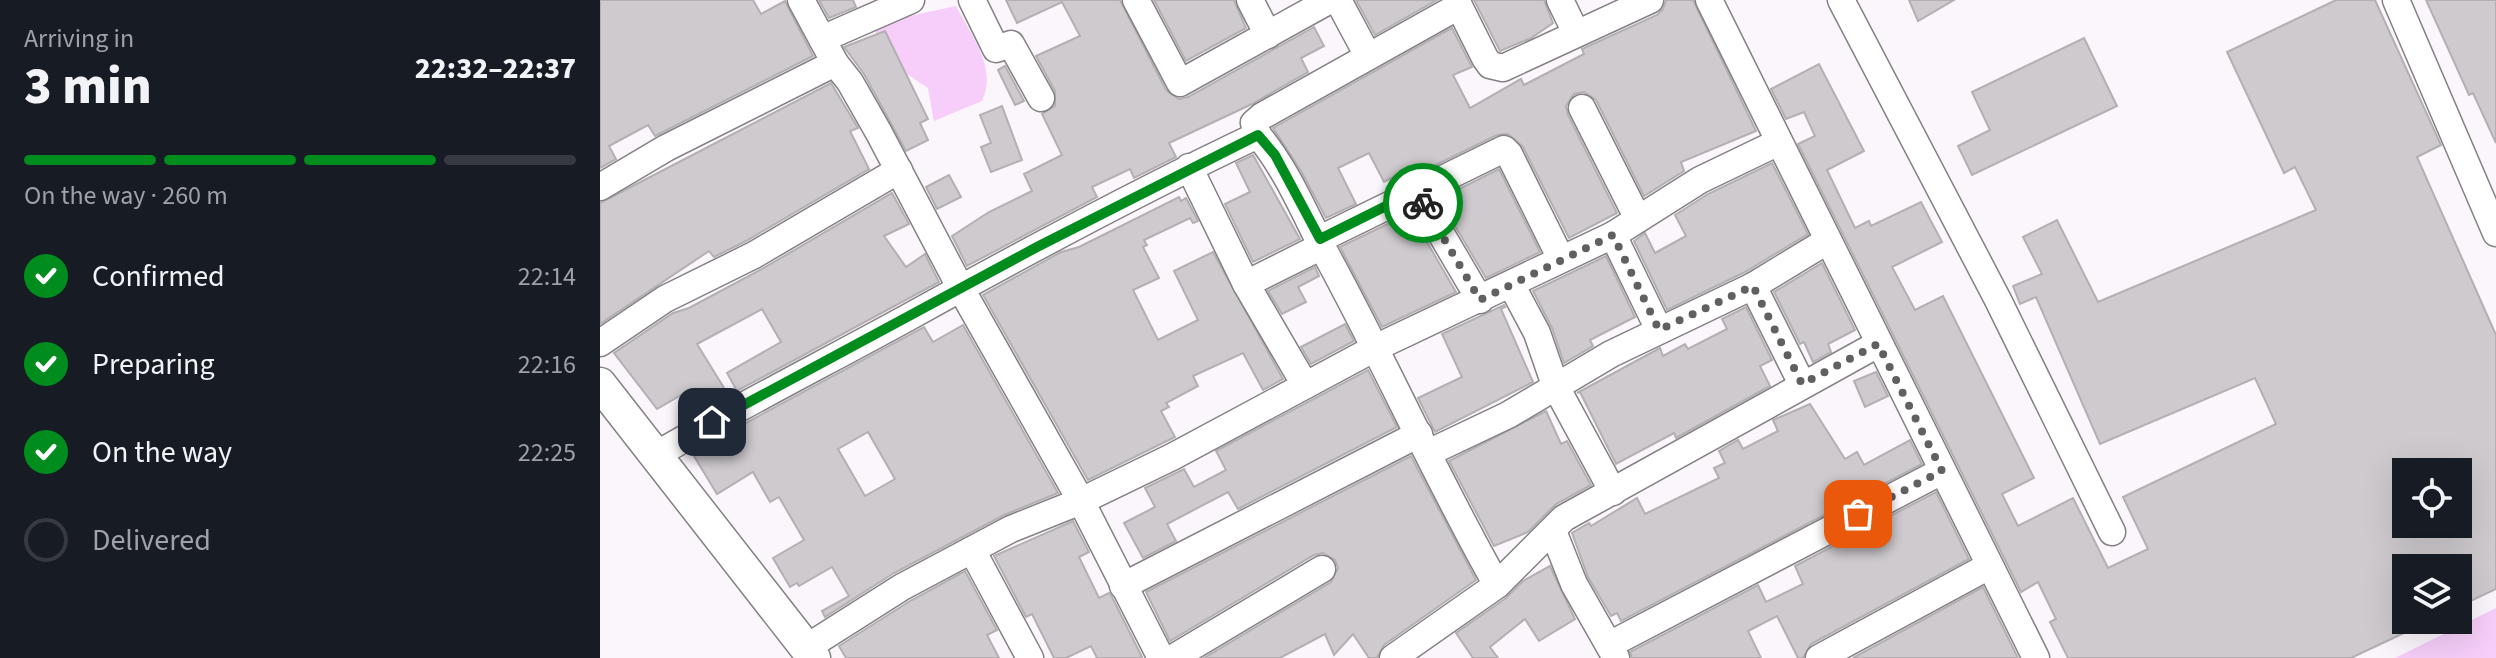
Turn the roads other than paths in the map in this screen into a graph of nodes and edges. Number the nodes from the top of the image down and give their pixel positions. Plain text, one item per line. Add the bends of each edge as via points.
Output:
1 (801, 0) edge
2 (911, 0) edge
3 (972, 0) edge
4 (1136, 0) edge
5 (1250, 0) edge
6 (1330, 0) edge
7 (1338, 0) edge
8 (1560, 0) edge
9 (1650, 0) edge
10 (1709, 0) edge
11 (1841, 0) edge
12 (2396, 0) edge
13 (1457, 3) edge
14 (1576, 33) junction
15 (1268, 35) junction
16 (822, 39) junction
17 (1368, 56) junction
18 (835, 63) junction
19 (1041, 98) dead end
20 (1582, 108) dead end
21 (1258, 135) junction
22 (1779, 142) junction
23 (1189, 167) junction
24 (899, 170) junction
25 (600, 187) edge
26 (1416, 191) junction
27 (1638, 219) junction
28 (2496, 233) edge
29 (1613, 235) junction
30 (1827, 241) junction
31 (1321, 242) junction
32 (1561, 259) junction
33 (1246, 284) junction
34 (1512, 286) junction
35 (1753, 286) junction
36 (960, 287) junction
37 (1480, 300) junction
38 (1659, 330) junction
39 (600, 343) edge
40 (1878, 344) junction
41 (1377, 347) junction
42 (600, 384) edge
43 (1802, 384) junction
44 (1305, 385) junction
45 (1555, 385) junction
46 (1424, 444) junction
47 (656, 455) junction
48 (1942, 471) junction
49 (1613, 492) junction
50 (1081, 501) junction
51 (1553, 531) junction
52 (2112, 532) dead end
53 (972, 550) junction
54 (1989, 566) junction
55 (1322, 569) dead end
56 (1497, 585) junction
57 (1123, 586) junction
58 (1613, 652) edge
59 (810, 653) edge
60 (1030, 658) edge
61 (1161, 658) edge
62 (1173, 658) edge
63 (1393, 658) edge
64 (1819, 658) edge
65 (2036, 658) edge

1 - 16 street
2 - 16 street
3 - 19 street via 996,49 1011,44
4 - 15 street via 1180,83
5 - 15 street
6 - 15 street
7 - 17 street
8 - 14 street
9 - 14 street
10 - 22 street
11 - 52 street
12 - 28 street
13 - 14 street via 1485,58 1496,68 1511,66
13 - 17 street
16 - 18 street
17 - 21 street via 1262,116 1254,123
18 - 24 street
18 - 25 street
20 - 27 street
21 - 23 street
21 - 31 street via 1275,155
22 - 27 street via 1700,180
22 - 30 street
23 - 33 street
23 - 36 street
24 - 36 street
24 - 39 street via 754,255 665,299
26 - 31 street
26 - 32 street via 1504,149
26 - 37 street
27 - 29 street
29 - 32 street
29 - 38 street
30 - 35 street
30 - 40 street
31 - 33 street
31 - 41 street
32 - 34 street
33 - 44 street
34 - 37 street
34 - 45 street via 1537,333
35 - 38 street
35 - 43 street
36 - 47 street
36 - 50 street
37 - 41 street
38 - 45 street
40 - 43 street
40 - 48 street
41 - 44 street
41 - 46 street
42 - 47 street
43 - 49 street
44 - 50 street
45 - 46 street via 1508,415
45 - 49 street
46 - 56 street
46 - 57 street
47 - 59 street
48 - 54 street
48 - 58 street
49 - 51 street via 1564,518
50 - 53 street via 1035,517
50 - 57 street
51 - 56 street
51 - 58 street via 1574,584
53 - 59 street via 902,587
53 - 60 street
54 - 64 street
54 - 65 street
55 - 62 street
56 - 63 street
57 - 61 street

